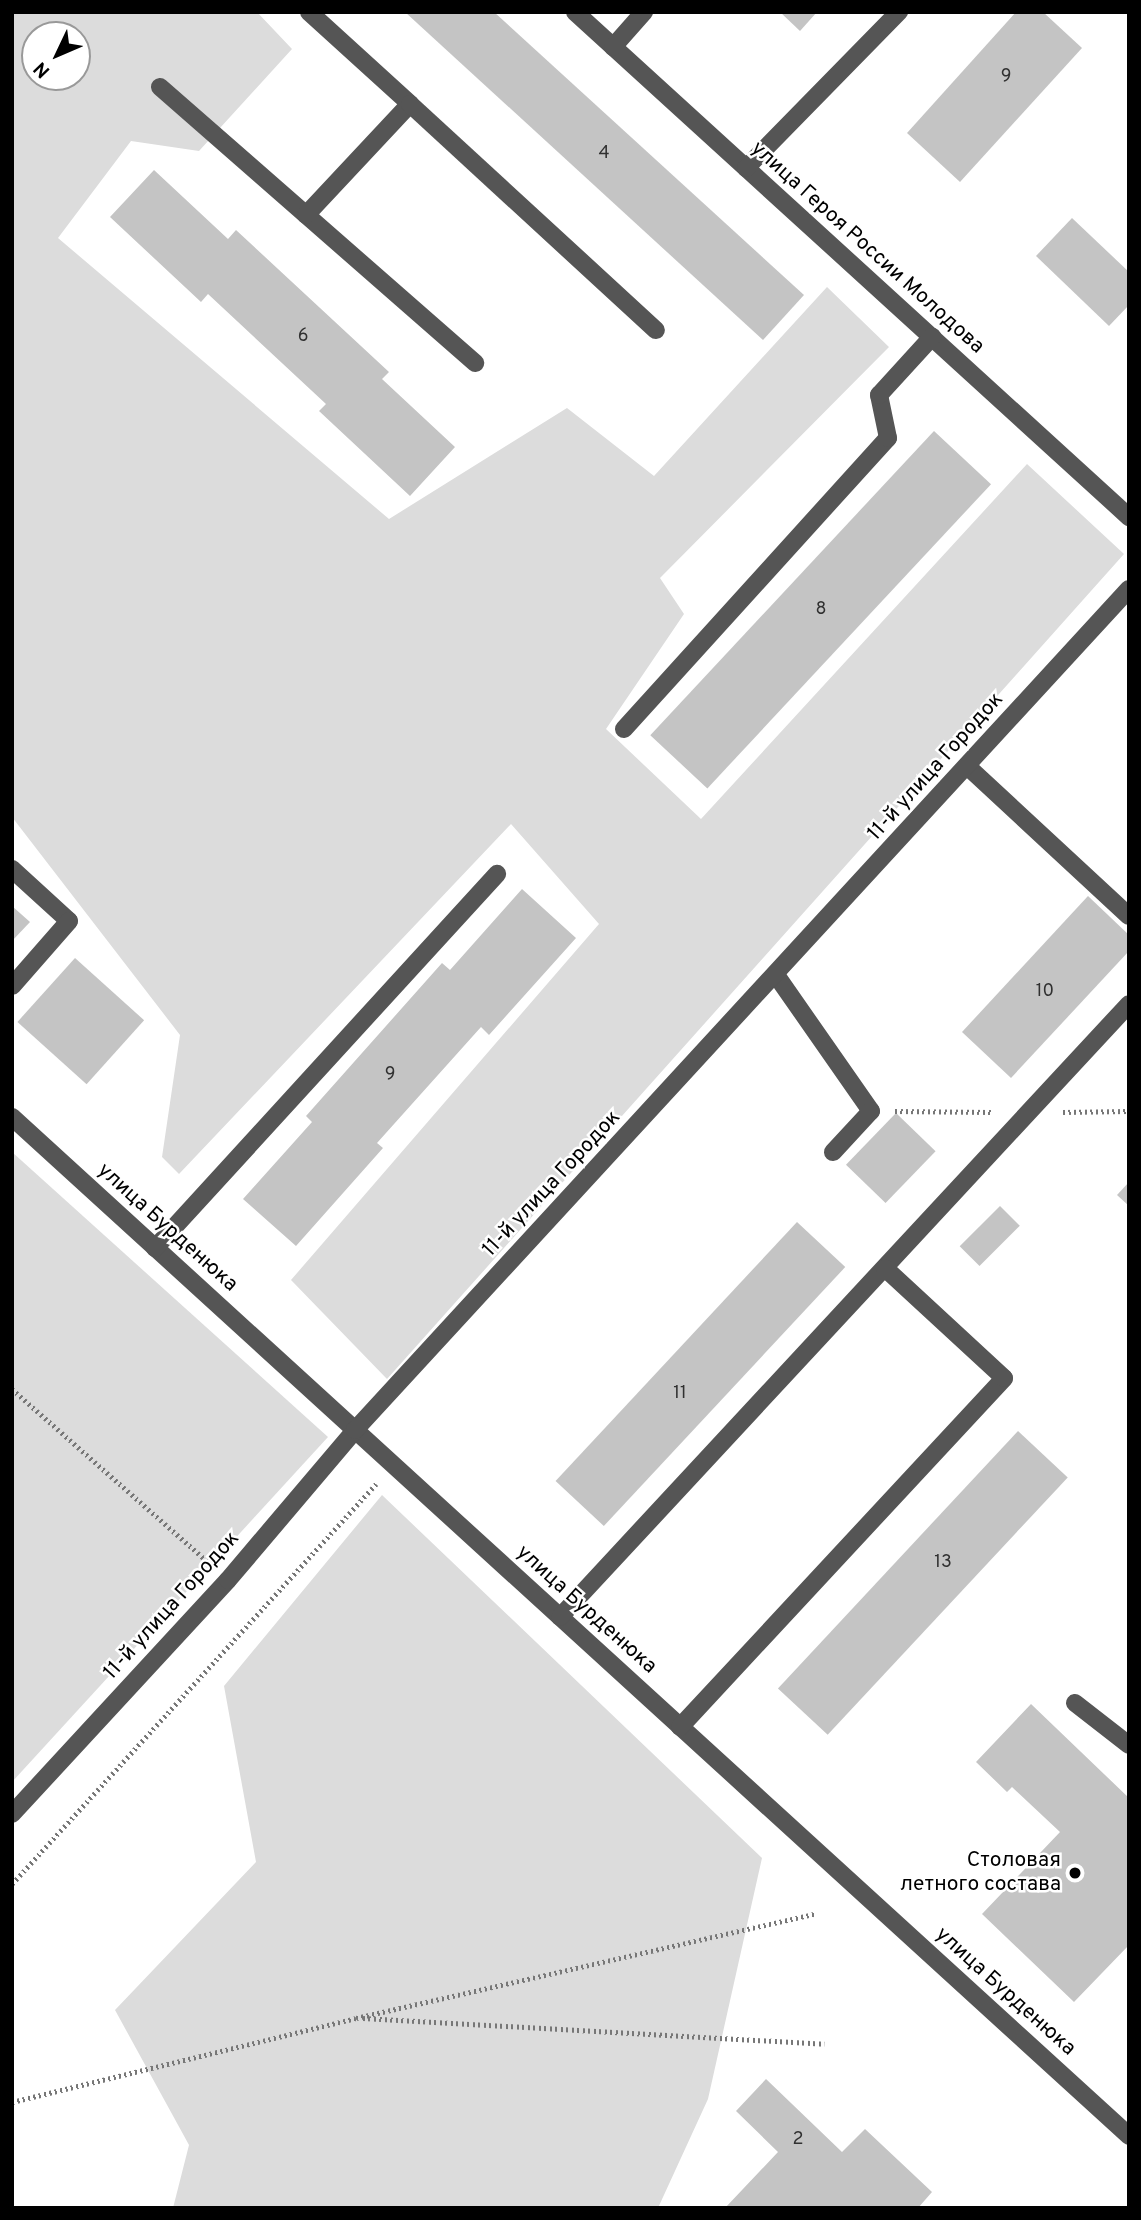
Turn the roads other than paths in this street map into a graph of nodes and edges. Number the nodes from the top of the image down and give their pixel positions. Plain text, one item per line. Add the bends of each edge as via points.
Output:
1 (309, 12) edge
2 (575, 12) edge
3 (645, 12) edge
4 (900, 12) edge
5 (613, 47) junction
6 (160, 88) dead end
7 (410, 104) junction
8 (746, 168) junction
9 (306, 215) junction
10 (656, 330) dead end
11 (932, 337) junction
12 (475, 363) dead end
13 (1129, 517) edge
14 (1129, 589) edge
15 (624, 729) dead end
16 (968, 767) junction
17 (12, 869) edge
18 (497, 874) dead end
19 (1129, 916) edge
20 (776, 975) junction
21 (12, 986) edge
22 (1129, 1004) edge
23 (12, 1117) edge
24 (833, 1152) dead end
25 (155, 1248) junction
26 (885, 1268) junction
27 (355, 1430) junction
28 (561, 1617) junction
29 (1074, 1703) dead end
30 (680, 1727) junction
31 (1129, 1745) edge
32 (12, 1814) edge
33 (1129, 2136) edge

1 - 7 street
2 - 5 street, улица Героя России Молодова
3 - 5 street
4 - 8 street
5 - 8 street, улица Героя России Молодова
6 - 9 street
7 - 9 street
7 - 10 street
8 - 11 street, улица Героя России Молодова
9 - 12 street
11 - 13 street, улица Героя России Молодова
11 - 15 street via 879,395 888,438
14 - 16 street, 11-й улица Городок
16 - 19 street
16 - 20 street, 11-й улица Городок
17 - 21 street via 69,921
18 - 25 street
20 - 24 street via 871,1111
20 - 27 street, 11-й улица Городок
22 - 26 street
23 - 25 street, улица Бурденюка
25 - 27 street, улица Бурденюка
26 - 28 street
26 - 30 street via 1004,1378
27 - 28 street, улица Бурденюка
27 - 32 street, 11-й улица Городок via 228,1580
28 - 30 street, улица Бурденюка
29 - 31 street
30 - 33 street, улица Бурденюка

